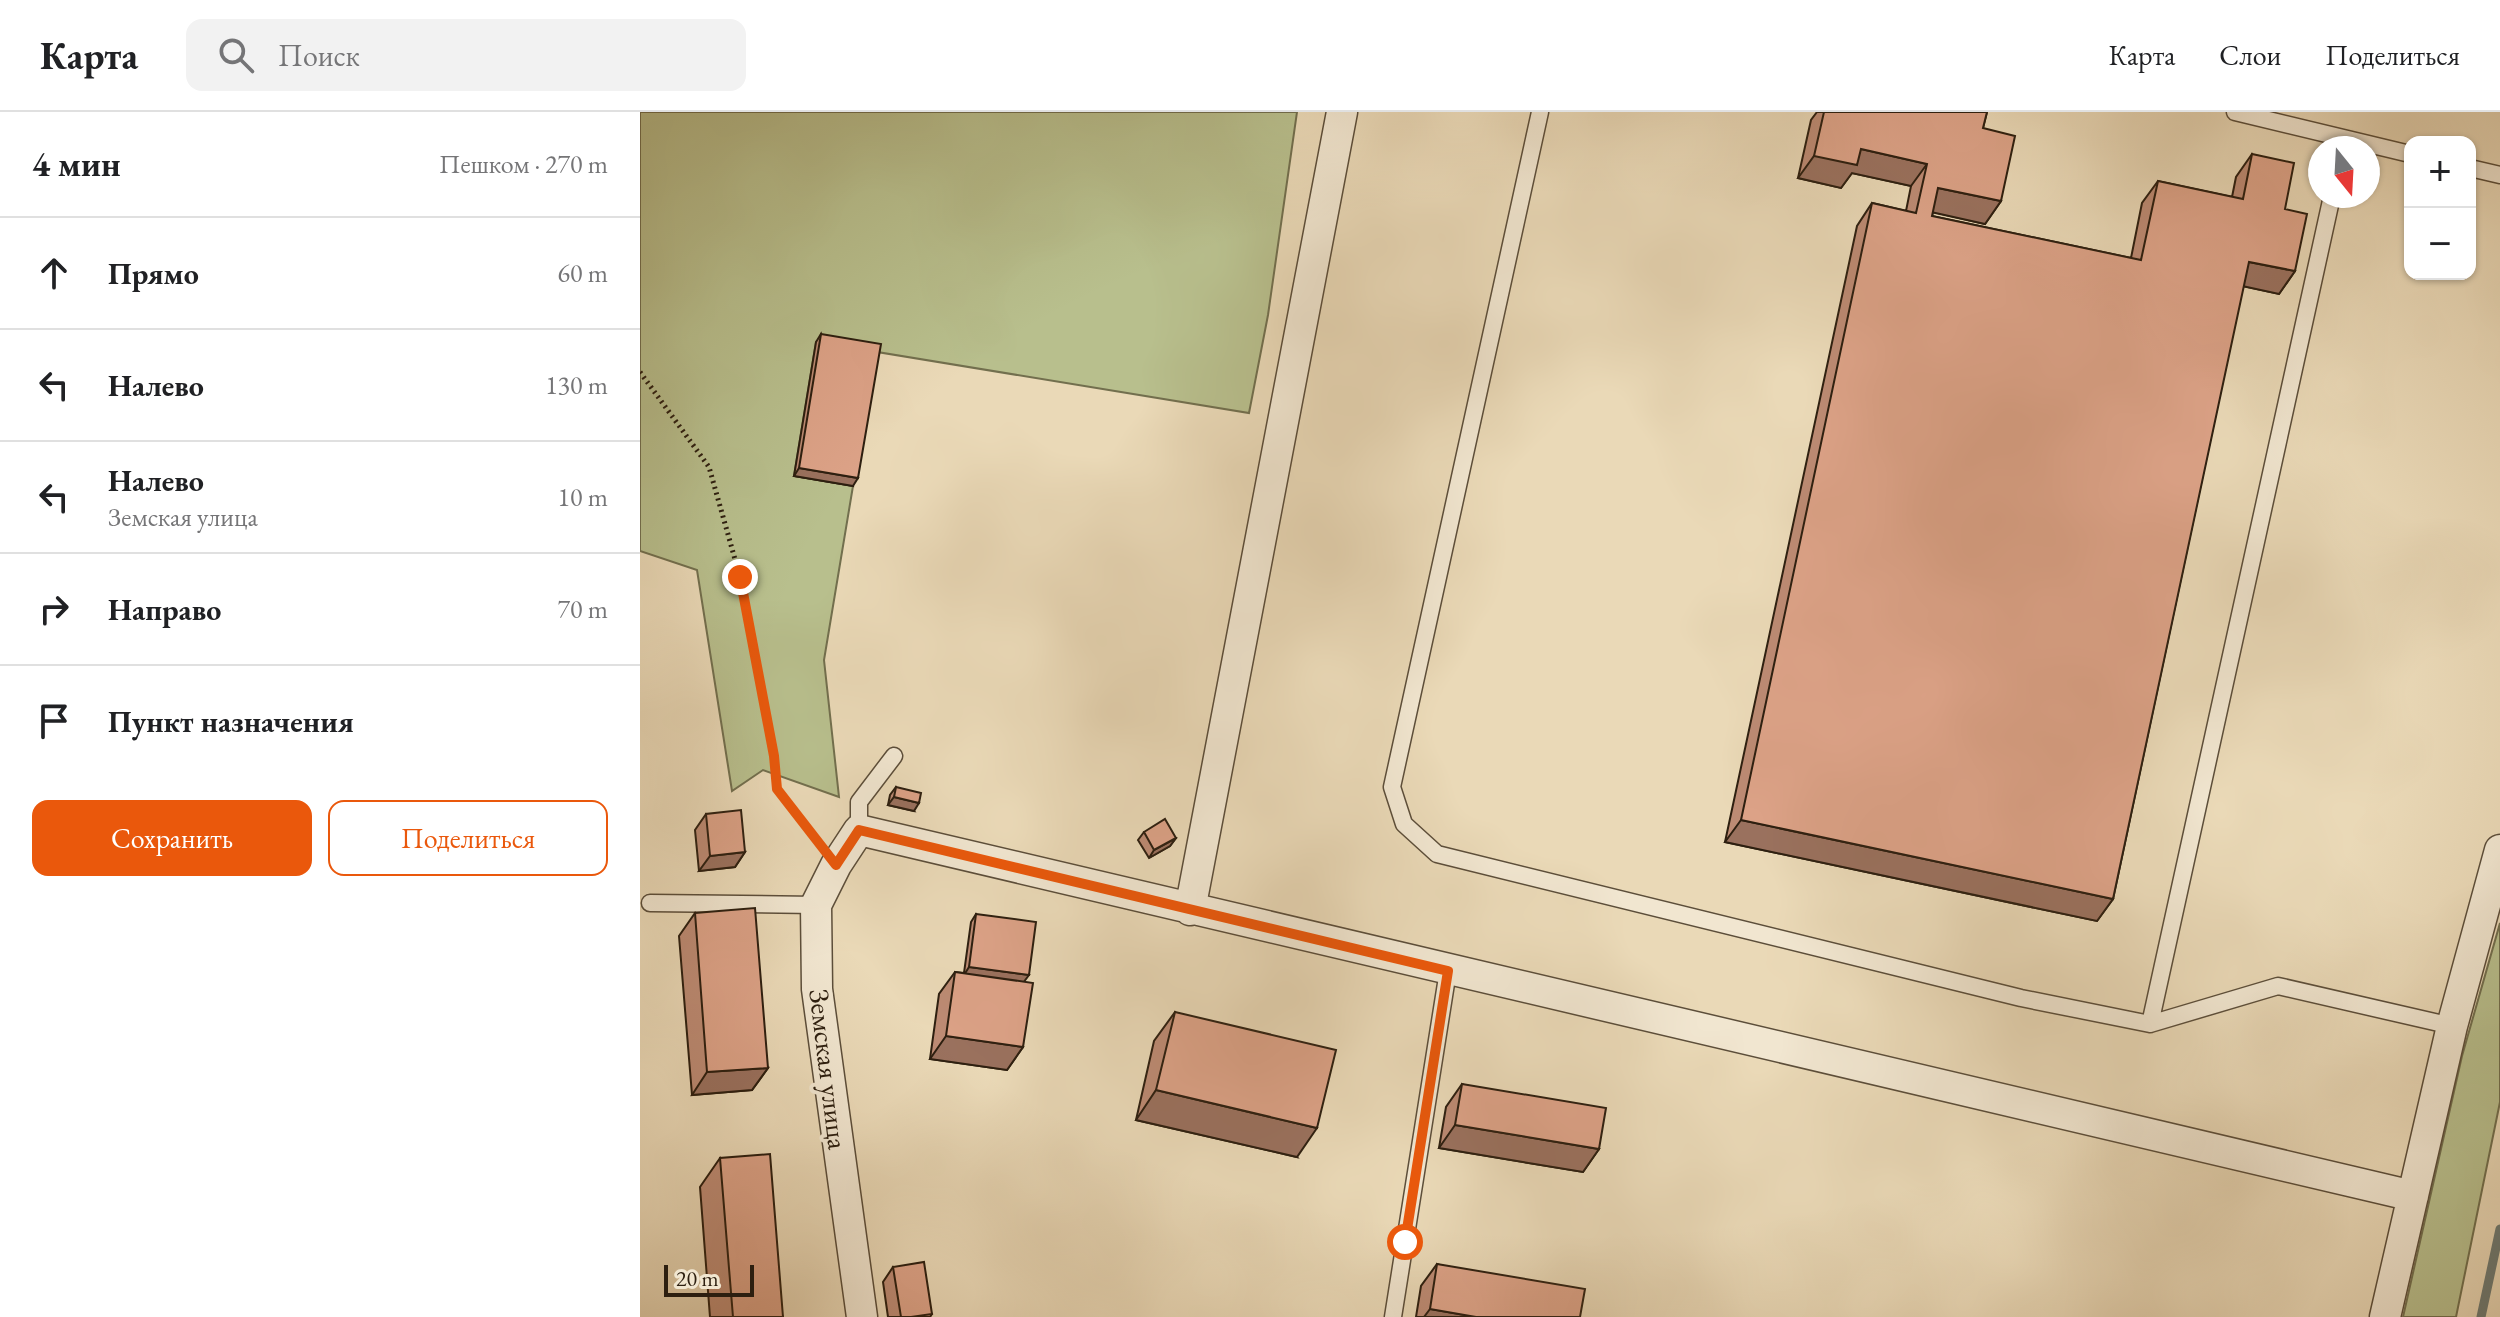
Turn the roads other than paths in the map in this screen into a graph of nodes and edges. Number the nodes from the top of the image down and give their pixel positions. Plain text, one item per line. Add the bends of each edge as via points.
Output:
1 (1342, 112) edge
2 (1540, 112) edge
3 (2235, 112) edge
4 (2318, 136) edge
5 (2380, 149) edge
6 (2404, 153) edge
7 (2476, 169) edge
8 (2500, 175) edge
9 (2329, 208) edge
10 (894, 756) dead end
11 (859, 830) junction
12 (2500, 850) edge
13 (650, 903) dead end
14 (816, 905) junction
15 (1190, 910) junction
16 (1448, 971) junction
17 (2150, 1024) junction
18 (2452, 1026) junction
19 (2413, 1196) junction
20 (862, 1317) edge
21 (1393, 1317) edge
22 (2385, 1317) edge

1 - 15 street
2 - 17 lane via 1392,787 1404,824 1437,854 2021,998
3 - 4 lane
5 - 6 lane
7 - 8 lane
9 - 17 lane
10 - 11 lane via 859,802
11 - 14 street, Земская улица
11 - 15 street
12 - 18 street
13 - 14 lane
14 - 20 street, Земская улица via 817,989
15 - 16 street
16 - 19 street
16 - 21 lane
17 - 18 lane via 2278,986
18 - 19 street
19 - 22 street

